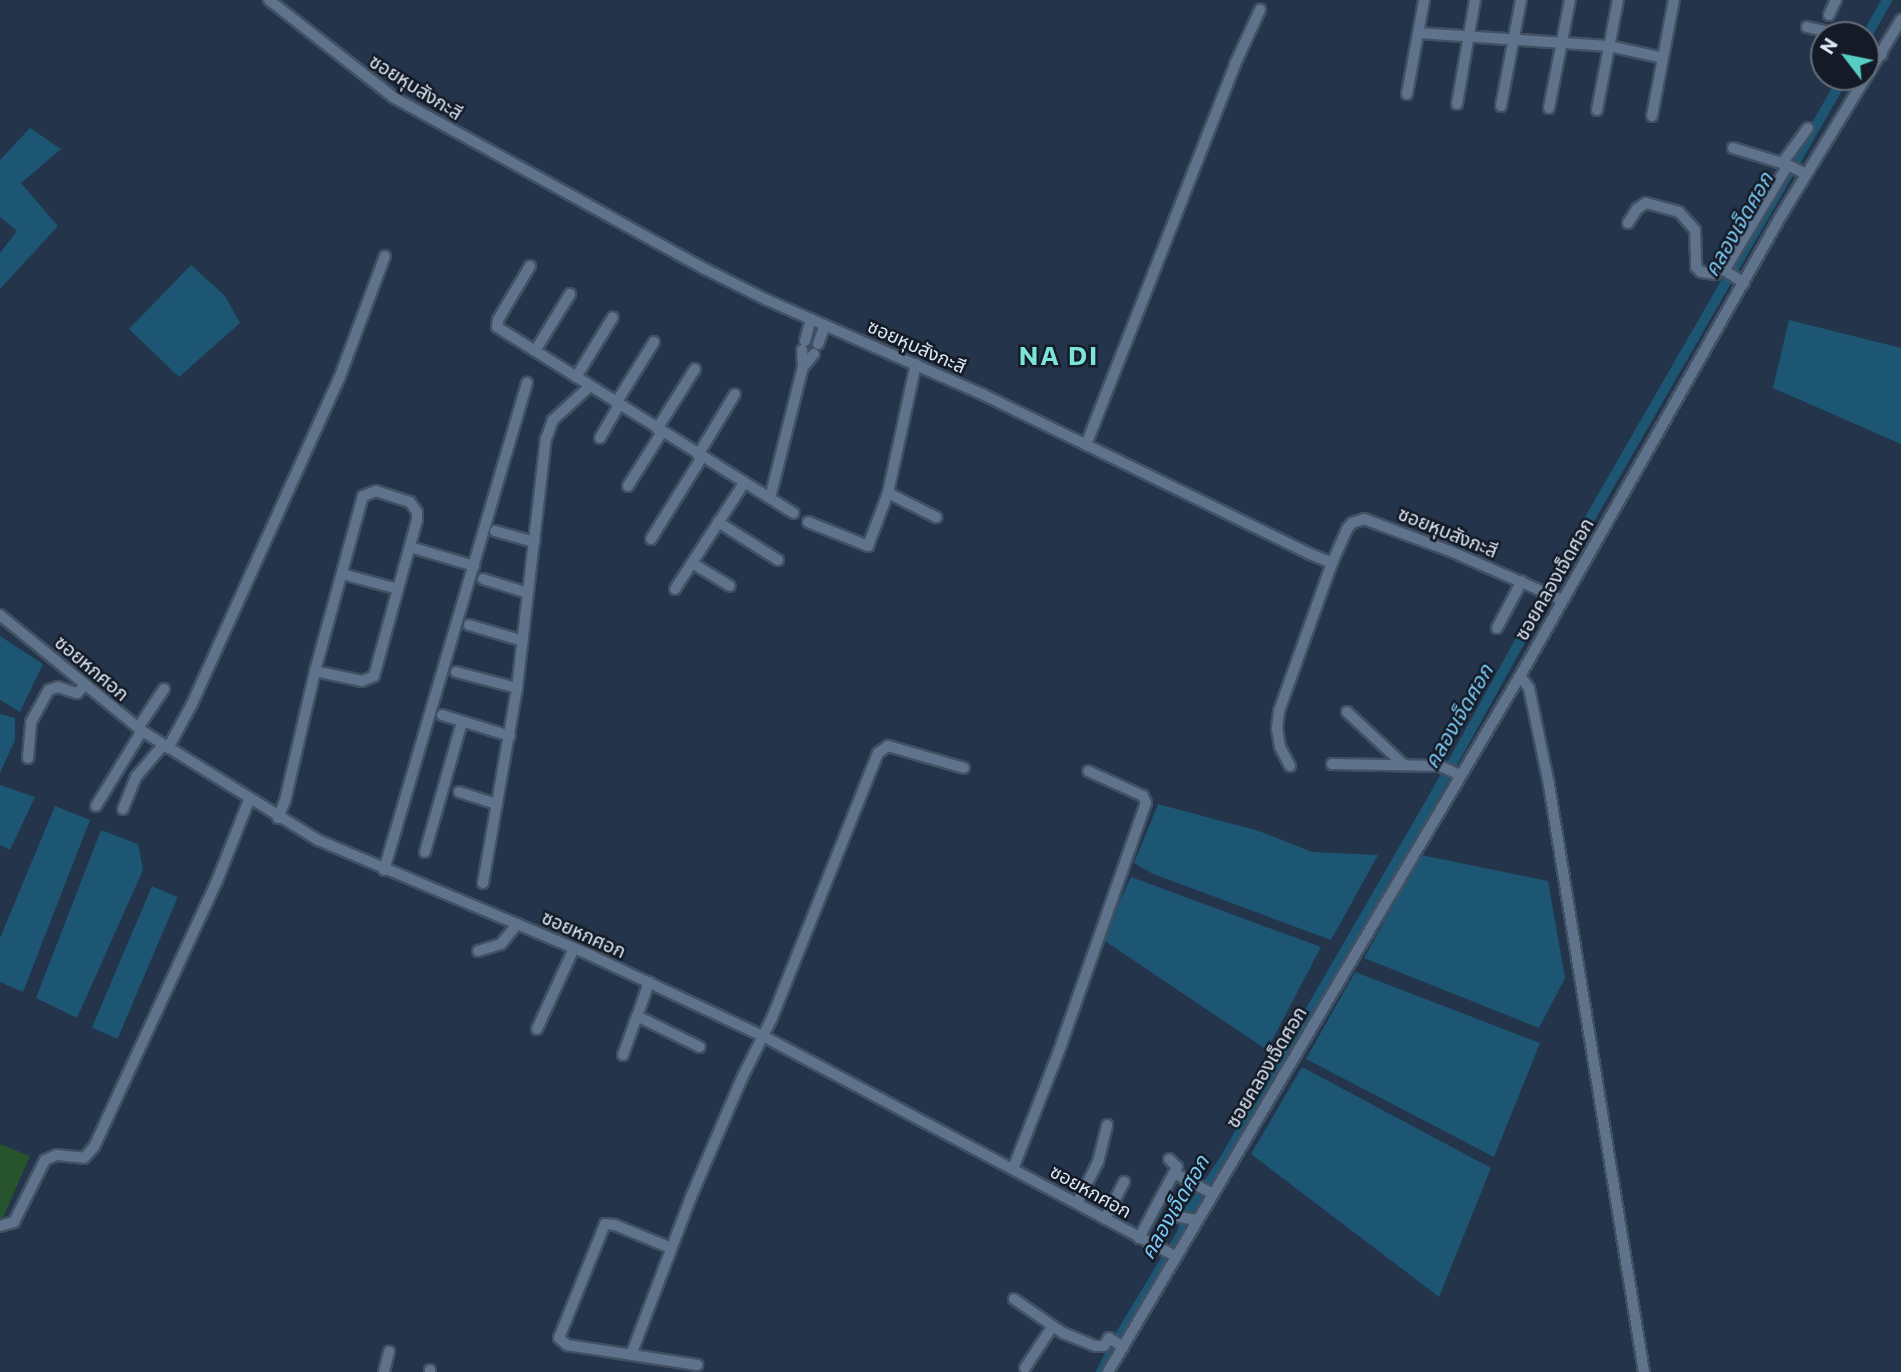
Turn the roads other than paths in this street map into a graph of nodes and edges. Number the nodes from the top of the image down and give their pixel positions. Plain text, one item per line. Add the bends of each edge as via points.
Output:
1 (269, 0) edge
2 (1424, 0) edge
3 (1475, 0) edge
4 (1521, 0) edge
5 (1570, 0) edge
6 (1618, 0) edge
7 (1674, 0) edge
8 (1836, 0) edge
9 (1261, 10) dead end
10 (1829, 15) dead end
11 (1901, 20) edge
12 (1807, 27) dead end
13 (1810, 28) edge
14 (1418, 33) junction
15 (1469, 37) junction
16 (1513, 40) junction
17 (1880, 43) edge
18 (1562, 44) junction
19 (1609, 46) junction
20 (1663, 58) junction
21 (1845, 91) edge
22 (1407, 94) dead end
23 (1457, 104) dead end
24 (1501, 106) dead end
25 (1549, 108) dead end
26 (1597, 110) dead end
27 (1652, 116) dead end
28 (1808, 128) dead end
29 (1732, 148) dead end
30 (1793, 167) junction
31 (1628, 223) dead end
32 (385, 256) dead end
33 (530, 266) dead end
34 (1724, 271) junction
35 (1743, 282) junction
36 (570, 294) dead end
37 (614, 317) dead end
38 (811, 319) junction
39 (825, 325) junction
40 (654, 342) dead end
41 (535, 351) junction
42 (916, 364) junction
43 (803, 367) junction
44 (695, 369) dead end
45 (576, 377) junction
46 (527, 383) dead end
47 (590, 386) junction
48 (735, 394) dead end
49 (618, 404) junction
50 (659, 431) junction
51 (600, 438) dead end
52 (1088, 439) junction
53 (700, 456) junction
54 (744, 483) junction
55 (628, 486) dead end
56 (888, 493) junction
57 (769, 498) junction
58 (794, 513) dead end
59 (936, 517) dead end
60 (718, 522) junction
61 (808, 523) dead end
62 (495, 531) dead end
63 (651, 539) dead end
64 (534, 542) junction
65 (410, 547) junction
66 (778, 560) dead end
67 (692, 563) junction
68 (1332, 564) junction
69 (474, 566) junction
70 (342, 574) junction
71 (483, 579) dead end
72 (1522, 581) junction
73 (730, 586) dead end
74 (398, 589) junction
75 (675, 589) dead end
76 (527, 593) junction
77 (1558, 598) junction
78 (0, 615) edge
79 (470, 625) dead end
80 (1497, 628) dead end
81 (523, 641) junction
82 (315, 671) junction
83 (456, 672) dead end
84 (1520, 676) junction
85 (85, 685) junction
86 (517, 688) junction
87 (164, 689) dead end
88 (1347, 712) dead end
89 (442, 715) dead end
90 (462, 722) junction
91 (141, 728) junction
92 (510, 736) junction
93 (170, 742) junction
94 (28, 758) dead end
95 (1332, 764) dead end
96 (1404, 765) junction
97 (1290, 766) dead end
98 (964, 768) dead end
99 (1088, 771) dead end
100 (1453, 771) junction
101 (459, 792) dead end
102 (249, 800) junction
103 (497, 804) junction
104 (96, 806) dead end
105 (123, 809) dead end
106 (282, 810) junction
107 (425, 852) dead end
108 (387, 862) junction
109 (483, 883) dead end
110 (517, 924) junction
111 (574, 948) junction
112 (478, 951) dead end
113 (649, 982) junction
114 (637, 1016) junction
115 (537, 1029) dead end
116 (765, 1033) junction
117 (700, 1047) dead end
118 (623, 1055) dead end
119 (1107, 1125) dead end
120 (1170, 1158) dead end
121 (1013, 1169) junction
122 (1174, 1173) junction
123 (1124, 1182) dead end
124 (1206, 1190) junction
125 (1081, 1196) junction
126 (1110, 1212) junction
127 (0, 1226) edge
128 (1142, 1230) junction
129 (671, 1248) junction
130 (1175, 1256) junction
131 (1014, 1299) dead end
132 (1052, 1328) junction
133 (1118, 1344) junction
134 (389, 1352) dead end
135 (631, 1355) junction
136 (697, 1365) dead end
137 (1025, 1368) dead end
138 (384, 1372) edge
139 (1108, 1372) edge
140 (1644, 1372) edge

1 - 38 street, ซอยหุบสังกะสี via 393,97 715,275
2 - 14 street
3 - 15 street
4 - 16 street
5 - 18 street
6 - 19 street
7 - 20 street
8 - 10 street
9 - 52 street via 1235,64
11 - 17 street, ซอยคลองเจ็ดศอก
12 - 13 street
14 - 15 street
14 - 22 street
15 - 16 street
15 - 23 street
16 - 18 street
16 - 24 street
18 - 19 street
18 - 25 street
19 - 20 street
19 - 26 street
20 - 27 street
21 - 30 street, ซอยคลองเจ็ดศอก
28 - 30 street
29 - 30 street
30 - 34 street
30 - 35 street, ซอยคลองเจ็ดศอก
31 - 34 street via 1646,203 1679,212 1695,230 1696,267 1714,274
32 - 93 street via 338,379
33 - 41 street via 496,324
34 - 35 street
35 - 77 street, ซอยคลองเจ็ดศอก
36 - 41 street
37 - 45 street
38 - 39 street, ซอยหุบสังกะสี
38 - 43 street via 803,345
39 - 42 street, ซอยหุบสังกะสี
39 - 43 street
40 - 49 street
41 - 45 street
42 - 52 street, ซอยหุบสังกะสี
42 - 56 street
43 - 57 street
44 - 50 street
45 - 47 street
46 - 69 street
47 - 49 street
47 - 64 street via 550,428
48 - 53 street
49 - 50 street
49 - 51 street
50 - 53 street
50 - 55 street
52 - 68 street, ซอยหุบสังกะสี
53 - 54 street
53 - 63 street
54 - 57 street
54 - 60 street
56 - 59 street
56 - 61 street via 869,546
57 - 58 street
60 - 66 street
60 - 67 street
62 - 64 street
64 - 76 street
65 - 69 street
65 - 70 street via 417,520 414,506 401,497 368,492 363,496
65 - 74 street
67 - 73 street
67 - 75 street
68 - 72 street, ซอยหุบสังกะสี via 1347,530 1364,519
68 - 97 street via 1279,711 1280,747
69 - 108 street
70 - 74 street
70 - 82 street
71 - 76 street
72 - 77 street, ซอยหุบสังกะสี
72 - 80 street
74 - 82 street via 370,680
76 - 81 street
77 - 84 street, ซอยคลองเจ็ดศอก
78 - 85 street, ซอยหกศอก
79 - 81 street
81 - 86 street
82 - 106 street
83 - 86 street
84 - 100 street, ซอยคลองเจ็ดศอก
84 - 140 street via 1529,688 1549,785
85 - 91 street, ซอยหกศอก
85 - 94 street via 77,693 58,687 50,690 31,722
86 - 92 street
87 - 91 street
88 - 96 street
89 - 90 street
90 - 92 street
90 - 107 street
91 - 93 street, ซอยหกศอก
91 - 104 street
92 - 103 street
93 - 102 street, ซอยหกศอก
93 - 105 street via 136,777
95 - 96 street
96 - 100 street
98 - 116 street via 895,747 881,748
99 - 121 street via 1143,796 1146,803
100 - 124 street, ซอยคลองเจ็ดศอก
101 - 103 street
102 - 106 street, ซอยหกศอก
102 - 127 street via 217,881 94,1147 84,1158 57,1155 45,1160 14,1223
103 - 109 street
106 - 108 street, ซอยหกศอก
108 - 110 street, ซอยหกศอก
110 - 111 street, ซอยหกศอก
110 - 112 street via 501,944
111 - 113 street, ซอยหกศอก
111 - 115 street
113 - 114 street
113 - 116 street, ซอยหกศอก
114 - 117 street
114 - 118 street
116 - 121 street, ซอยหกศอก
116 - 129 street
119 - 125 street via 1098,1162
120 - 122 street via 1177,1163
121 - 125 street, ซอยหกศอก
122 - 124 street
122 - 128 street
123 - 126 street
124 - 130 street, ซอยคลองเจ็ดศอก via 1186,1217
125 - 126 street, ซอยหกศอก
126 - 128 street, ซอยหกศอก
128 - 130 street, ซอยหกศอก
129 - 135 street
129 - 135 street via 605,1224 559,1334 567,1345
130 - 133 street, ซอยคลองเจ็ดศอก
131 - 132 street
132 - 133 street via 1096,1346 1104,1346 1109,1338
132 - 137 street
133 - 139 street, ซอยคลองเจ็ดศอก
134 - 138 street
135 - 136 street

